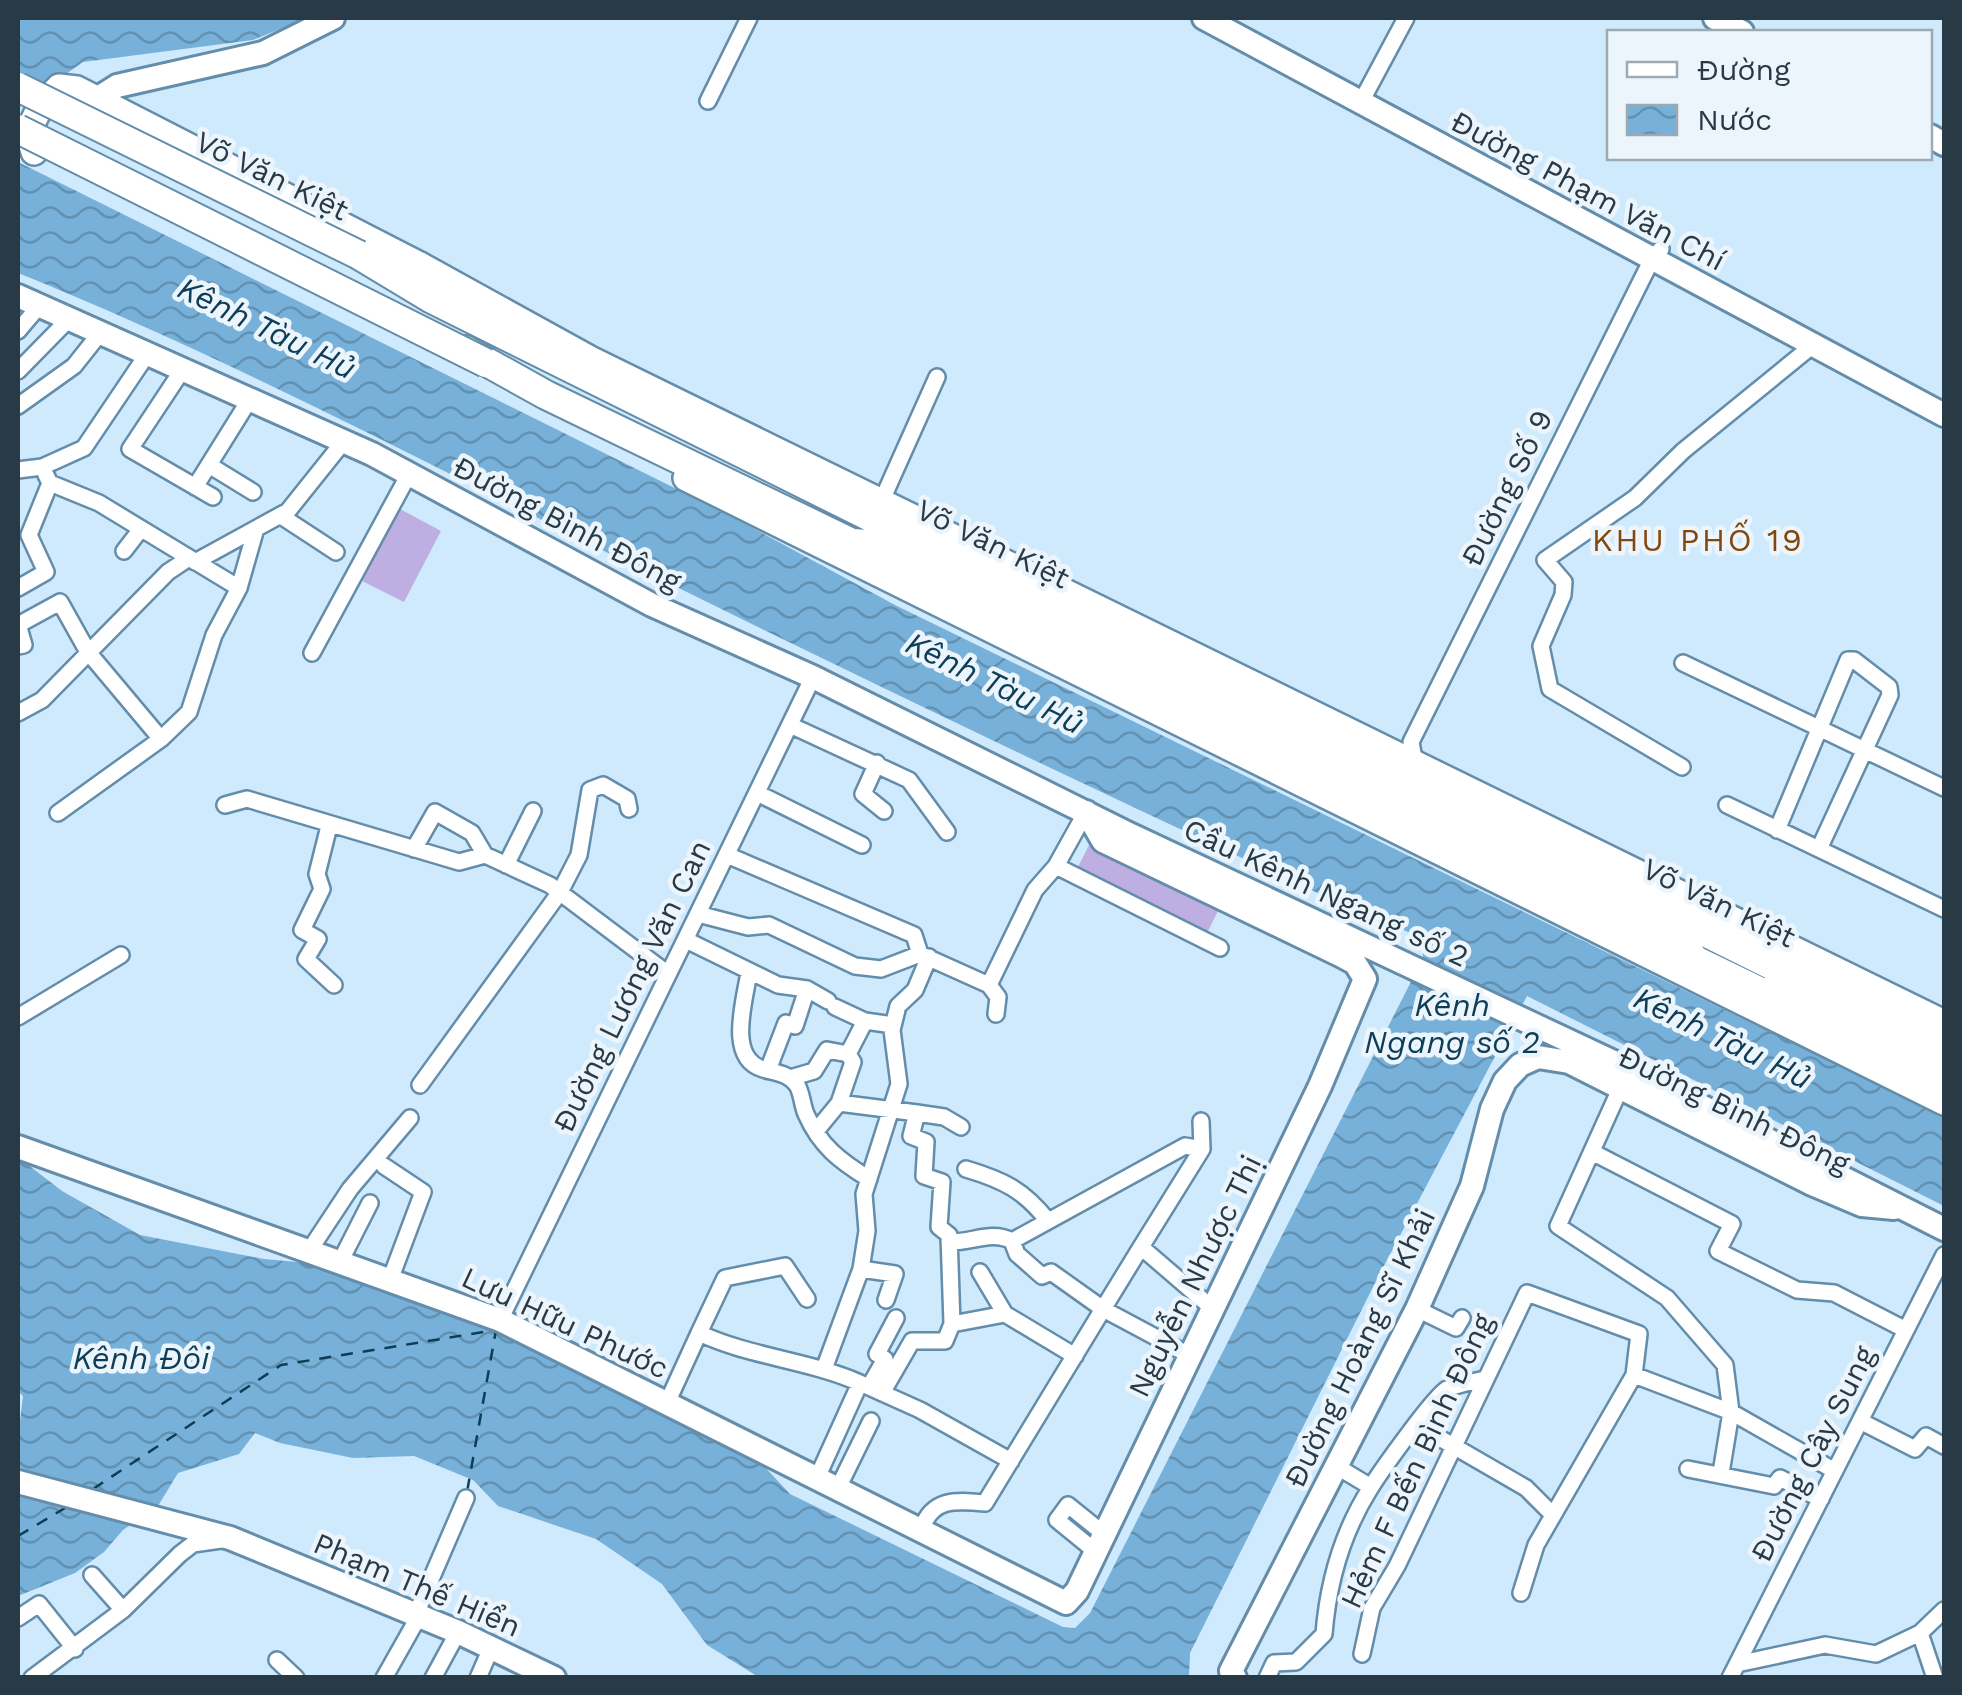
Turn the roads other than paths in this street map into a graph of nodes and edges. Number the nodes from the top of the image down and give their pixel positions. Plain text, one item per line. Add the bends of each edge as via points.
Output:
1 (333, 18) edge
2 (749, 18) edge
3 (1204, 18) edge
4 (1231, 18) edge
5 (1406, 18) edge
6 (1715, 18) edge
7 (1738, 30) edge
8 (18, 87) edge
9 (1364, 96) junction
10 (95, 100) junction
11 (708, 101) dead end
12 (18, 113) edge
13 (18, 129) edge
14 (1656, 254) junction
15 (358, 255) junction
16 (455, 287) junction
17 (18, 296) edge
18 (40, 305) junction
19 (70, 318) junction
20 (18, 331) edge
21 (102, 332) junction
22 (1812, 346) junction
23 (148, 354) junction
24 (486, 363) junction
25 (183, 369) junction
26 (18, 371) edge
27 (937, 377) dead end
28 (546, 395) junction
29 (1919, 395) junction
30 (250, 399) junction
31 (1944, 401) edge
32 (18, 406) edge
33 (1944, 415) edge
34 (344, 441) junction
35 (209, 465) junction
36 (42, 467) junction
37 (18, 470) edge
38 (409, 474) junction
39 (50, 483) junction
40 (195, 488) junction
41 (253, 492) dead end
42 (212, 497) dead end
43 (882, 500) junction
44 (281, 516) junction
45 (141, 529) junction
46 (255, 532) junction
47 (124, 551) dead end
48 (336, 552) dead end
49 (192, 560) junction
50 (46, 572) junction
51 (18, 588) edge
52 (239, 588) junction
53 (60, 602) junction
54 (18, 624) edge
55 (18, 646) edge
56 (88, 652) junction
57 (312, 653) dead end
58 (1683, 662) dead end
59 (813, 676) junction
60 (18, 713) edge
61 (790, 725) junction
62 (1821, 727) junction
63 (161, 739) junction
64 (1866, 750) junction
65 (1405, 753) junction
66 (877, 763) junction
67 (1682, 767) dead end
68 (1944, 788) edge
69 (757, 793) junction
70 (1728, 805) dead end
71 (225, 806) dead end
72 (629, 809) dead end
73 (533, 811) dead end
74 (884, 811) dead end
75 (1086, 812) junction
76 (58, 813) dead end
77 (329, 826) junction
78 (1777, 830) junction
79 (948, 832) dead end
80 (1127, 832) joint
81 (862, 846) dead end
82 (1819, 848) junction
83 (414, 849) junction
84 (485, 855) junction
85 (726, 856) junction
86 (506, 865) junction
87 (1056, 866) junction
88 (560, 892) junction
89 (1944, 909) edge
90 (698, 914) junction
91 (686, 940) junction
92 (1220, 948) dead end
93 (121, 955) dead end
94 (924, 956) junction
95 (1360, 971) joint
96 (749, 972) junction
97 (668, 974) junction
98 (989, 984) junction
99 (334, 985) dead end
100 (807, 988) junction
101 (1761, 992) junction
102 (996, 1014) dead end
103 (18, 1017) edge
104 (865, 1021) junction
105 (1944, 1023) edge
106 (893, 1026) junction
107 (1944, 1051) edge
108 (848, 1054) junction
109 (1538, 1057) joint
110 (768, 1070) junction
111 (1944, 1077) edge
112 (790, 1078) junction
113 (420, 1085) dead end
114 (1944, 1088) edge
115 (1620, 1090) junction
116 (1944, 1102) edge
117 (839, 1103) junction
118 (893, 1111) junction
119 (917, 1113) junction
120 (410, 1118) dead end
121 (1200, 1121) dead end
122 (960, 1127) dead end
123 (816, 1131) junction
124 (18, 1147) edge
125 (1202, 1149) junction
126 (1592, 1152) junction
127 (384, 1166) dead end
128 (966, 1169) dead end
129 (869, 1180) junction
130 (1877, 1194) joint
131 (370, 1202) dead end
132 (1905, 1209) junction
133 (1048, 1222) junction
134 (1944, 1228) edge
135 (949, 1239) junction
136 (1012, 1241) junction
137 (1142, 1248) junction
138 (310, 1251) junction
139 (1944, 1255) edge
140 (340, 1262) junction
141 (861, 1269) junction
142 (980, 1272) dead end
143 (390, 1280) junction
144 (807, 1299) dead end
145 (886, 1300) dead end
146 (1212, 1308) junction
147 (1104, 1309) junction
148 (1417, 1309) junction
149 (1005, 1314) junction
150 (896, 1318) dead end
151 (1462, 1318) dead end
152 (500, 1320) junction
153 (952, 1324) junction
154 (1906, 1330) junction
155 (699, 1333) junction
156 (1075, 1356) junction
157 (1190, 1356) junction
158 (824, 1370) junction
159 (1634, 1376) junction
160 (1485, 1379) junction
161 (870, 1388) junction
162 (666, 1403) junction
163 (1731, 1412) junction
164 (870, 1421) dead end
165 (1860, 1422) junction
166 (1417, 1425) junction
167 (1454, 1443) junction
168 (1944, 1446) edge
169 (1011, 1461) junction
170 (1336, 1466) junction
171 (1688, 1469) dead end
172 (1835, 1470) junction
173 (1721, 1473) junction
174 (18, 1482) edge
175 (827, 1483) junction
176 (1371, 1488) junction
177 (466, 1498) dead end
178 (1820, 1499) junction
179 (1554, 1516) junction
180 (921, 1530) junction
181 (230, 1538) junction
182 (92, 1575) dead end
183 (1521, 1593) dead end
184 (1066, 1603) joint
185 (124, 1610) junction
186 (1944, 1610) edge
187 (418, 1615) junction
188 (18, 1618) edge
189 (458, 1632) junction
190 (1920, 1633) junction
191 (491, 1648) junction
192 (75, 1649) junction
193 (1362, 1654) dead end
194 (277, 1660) dead end
195 (1734, 1671) edge
196 (1233, 1674) edge
197 (32, 1678) edge
198 (296, 1678) edge
199 (384, 1678) edge
200 (433, 1678) edge
201 (478, 1678) edge
202 (554, 1678) edge
203 (1268, 1678) edge
204 (1935, 1678) edge

1 - 10 street via 262,53 117,86
2 - 11 street
3 - 9 street, Đường Phạm Văn Chí
4 - 9 street, Đường Phạm Văn Chí
5 - 9 street
6 - 7 street
8 - 15 highway, Võ Văn Kiệt, bridge
9 - 14 street, Đường Phạm Văn Chí
10 - 16 main road, Võ Văn Kiệt
10 - 24 main road, Võ Văn Kiệt via 68,86 50,94 28,132 33,152 408,339
12 - 24 highway, Võ Văn Kiệt via 394,302
13 - 24 highway, bridge
14 - 22 street, Đường Phạm Văn Chí
14 - 29 street, Đường Phạm Văn Chí
14 - 65 street, Đường Số 9
15 - 16 highway
15 - 107 highway, Võ Văn Kiệt via 467,317
16 - 43 main road, Võ Văn Kiệt via 590,360
17 - 18 street, Đường Bình Đông
18 - 19 street, Đường Bình Đông
18 - 20 street
19 - 21 street, Đường Bình Đông
19 - 26 street
21 - 23 street, Đường Bình Đông
21 - 32 street via 74,366
22 - 29 street, Đường Phạm Văn Chí
22 - 67 street via 1682,451 1635,498 1546,560 1564,582 1541,646 1550,689
23 - 25 street, Đường Bình Đông
23 - 36 street via 84,448
24 - 28 highway, Võ Văn Kiệt
25 - 30 street, Đường Bình Đông
25 - 40 street via 130,449
27 - 43 street
28 - 101 highway, Võ Văn Kiệt via 852,543 868,544
28 - 116 main road, Võ Văn Kiệt via 562,416
29 - 31 street, Đường Phạm Văn Chí
29 - 33 street, Đường Phạm Văn Chí
30 - 34 street, Đường Bình Đông
30 - 35 street
34 - 38 street, Đường Bình Đông
34 - 44 street
35 - 40 street
35 - 41 street
36 - 37 street
36 - 39 street
38 - 57 street
38 - 59 street, Đường Bình Đông via 652,606
39 - 45 street
39 - 50 street via 28,535
40 - 42 street
43 - 65 main road, Võ Văn Kiệt
44 - 46 street
44 - 48 street
45 - 47 street
45 - 49 street
46 - 49 street
46 - 52 street
49 - 52 street
49 - 56 street via 168,572
50 - 51 street
50 - 53 street
52 - 63 street via 198,674 189,712
53 - 54 street
53 - 56 street
54 - 55 street via 24,645
56 - 60 street via 42,700
56 - 63 street
58 - 62 street
59 - 61 street, Đường Lương Văn Can
59 - 75 street, Đường Bình Đông
61 - 66 street
61 - 69 street, Đường Lương Văn Can
62 - 64 street
62 - 64 street via 1848,660 1890,695
62 - 78 street
63 - 76 street
64 - 68 street
64 - 82 street
65 - 105 main road, Võ Văn Kiệt
66 - 74 street via 863,794
66 - 79 street via 908,780
69 - 81 street
69 - 85 street, Đường Lương Văn Can
70 - 78 street
71 - 77 street via 248,799
72 - 88 street via 627,799 604,785 590,790 579,855
73 - 86 street
75 - 80 street, Đường Bình Đông
75 - 87 street
75 - 95 street, Đường Bình Đông via 1103,841 1340,954
77 - 83 street
77 - 99 street via 317,874 322,889 302,930 318,939 306,959
78 - 82 street
80 - 130 street, Cầu Kênh Ngang số 2
82 - 89 street
83 - 84 street via 459,862
83 - 84 street via 435,812 472,832
84 - 86 street
85 - 90 street, Đường Lương Văn Can
85 - 94 street via 914,935
86 - 88 street
87 - 92 street
87 - 98 street via 1036,890
88 - 97 street
88 - 113 street
90 - 91 street, Đường Lương Văn Can
90 - 94 street via 748,927 769,925 855,966 882,969
91 - 96 street
91 - 97 street, Đường Lương Văn Can
93 - 103 street
94 - 98 street
94 - 106 street
95 - 146 street, Nguyễn Nhược Thị via 1365,979 1320,1086
96 - 100 street
96 - 110 street via 740,1040 747,1060
97 - 152 street, Đường Lương Văn Can
98 - 102 street via 998,997
100 - 104 street
100 - 110 street via 795,1026 786,1023
101 - 111 highway, Võ Văn Kiệt
101 - 114 main road, Võ Văn Kiệt
104 - 106 street
104 - 108 street
106 - 118 street via 899,1084
108 - 112 street via 827,1050 814,1071
108 - 117 street via 853,1062
109 - 115 street, Đường Bình Đông via 1569,1062
109 - 148 street, Đường Hoàng Sĩ Khải via 1514,1071 1498,1094 1472,1186
110 - 112 street
112 - 123 street
115 - 126 street
115 - 132 street, Đường Bình Đông via 1862,1205
117 - 118 street
117 - 123 street
118 - 119 street
118 - 129 street
119 - 122 street
119 - 135 street via 912,1136 926,1142 924,1176 942,1182 939,1226
120 - 138 street via 350,1189
121 - 125 street
123 - 129 street via 837,1159
124 - 138 street, Lưu Hữu Phước
125 - 133 street via 1185,1146
125 - 137 street
126 - 154 street via 1732,1224 1718,1250 1796,1290 1834,1293
126 - 163 street via 1558,1226 1667,1298 1725,1364
127 - 143 street via 423,1192
128 - 133 street via 1026,1193
129 - 141 street
130 - 132 street, Đường Bình Đông
131 - 140 street
132 - 134 street, Đường Bình Đông
133 - 136 street
135 - 136 street via 965,1243 982,1234
135 - 153 street
136 - 147 street via 1030,1268 1060,1276
137 - 146 street
137 - 147 street
138 - 140 street, Lưu Hữu Phước
139 - 154 street, Đường Cây Sung
140 - 143 street, Lưu Hữu Phước
141 - 145 street via 895,1274
141 - 158 street
142 - 149 street
143 - 152 street, Lưu Hữu Phước
144 - 155 street via 785,1266 725,1278
146 - 157 street, Nguyễn Nhược Thị
147 - 156 street
147 - 157 street
148 - 151 street via 1456,1328
148 - 170 street, Đường Hoàng Sĩ Khải
149 - 153 street
149 - 156 street
150 - 161 street via 877,1354 885,1359
152 - 162 street, Lưu Hữu Phước
153 - 161 street via 946,1341 912,1341
154 - 165 street, Đường Cây Sung
155 - 158 street
155 - 162 street
156 - 169 street
157 - 184 street, Nguyễn Nhược Thị
158 - 161 street
159 - 160 street, Hẻm F Bến Bình Đông via 1639,1334 1527,1293
159 - 163 street
159 - 179 street
160 - 166 street via 1446,1390
160 - 167 street, Hẻm F Bến Bình Đông
161 - 169 street
161 - 175 street
162 - 175 street, Lưu Hữu Phước
163 - 172 street
163 - 173 street
164 - 175 street
165 - 168 street via 1915,1449 1926,1436
165 - 172 street, Đường Cây Sung
166 - 167 street
166 - 176 street
167 - 179 street via 1526,1488
167 - 193 street, Hẻm F Bến Bình Đông via 1372,1608
169 - 180 street via 985,1502 941,1503 926,1513
170 - 176 street
170 - 196 street, Đường Hoàng Sĩ Khải
171 - 173 street via 1719,1478
172 - 178 street, Đường Cây Sung
173 - 178 street via 1774,1486 1780,1478
174 - 181 street
175 - 180 street, Lưu Hữu Phước
176 - 203 street via 1354,1512 1327,1595 1324,1634 1296,1662 1274,1662
177 - 187 street
178 - 195 street, Đường Cây Sung
179 - 183 street via 1536,1545
180 - 184 street, Lưu Hữu Phước
181 - 185 street via 193,1544
181 - 187 street, Phạm Thế Hiển
182 - 185 street
185 - 192 street
186 - 190 street
187 - 189 street, Phạm Thế Hiển
187 - 199 street
188 - 192 street via 39,1604
189 - 191 street, Phạm Thế Hiển
189 - 200 street
190 - 195 street via 1876,1654 1825,1644
190 - 204 street
191 - 201 street
191 - 202 street, Phạm Thế Hiển
192 - 197 street
194 - 198 street

